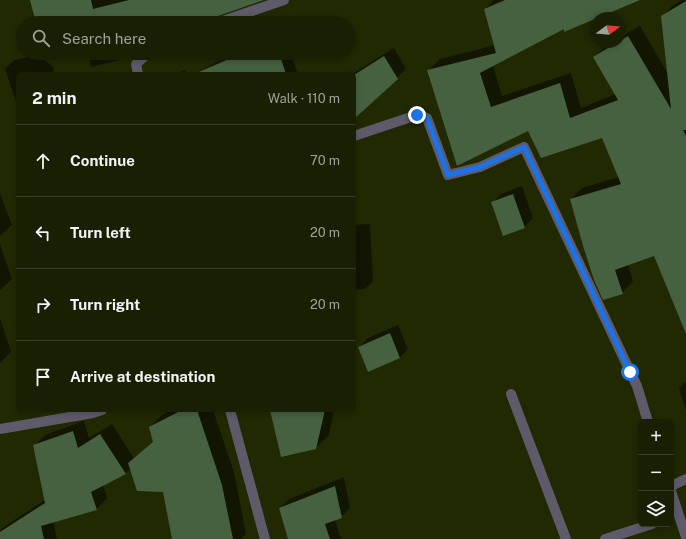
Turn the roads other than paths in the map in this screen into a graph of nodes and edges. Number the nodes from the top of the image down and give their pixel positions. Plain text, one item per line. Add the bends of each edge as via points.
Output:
1 (284, 0) edge
2 (237, 16) edge
3 (140, 60) edge
4 (138, 72) edge
5 (356, 135) edge
6 (511, 394) dead end
7 (91, 412) edge
8 (231, 412) edge
9 (647, 419) edge
10 (0, 429) edge
11 (686, 478) edge
12 (674, 484) edge
13 (675, 516) edge
14 (643, 527) edge
15 (686, 537) edge
16 (265, 539) edge
17 (566, 539) edge
18 (606, 539) edge

1 - 2 street
3 - 4 street via 136,64
5 - 9 street via 417,115 427,118 448,175 480,167 524,147 636,386
6 - 17 street
7 - 10 street
8 - 16 street
11 - 12 street
13 - 15 street
14 - 18 street

